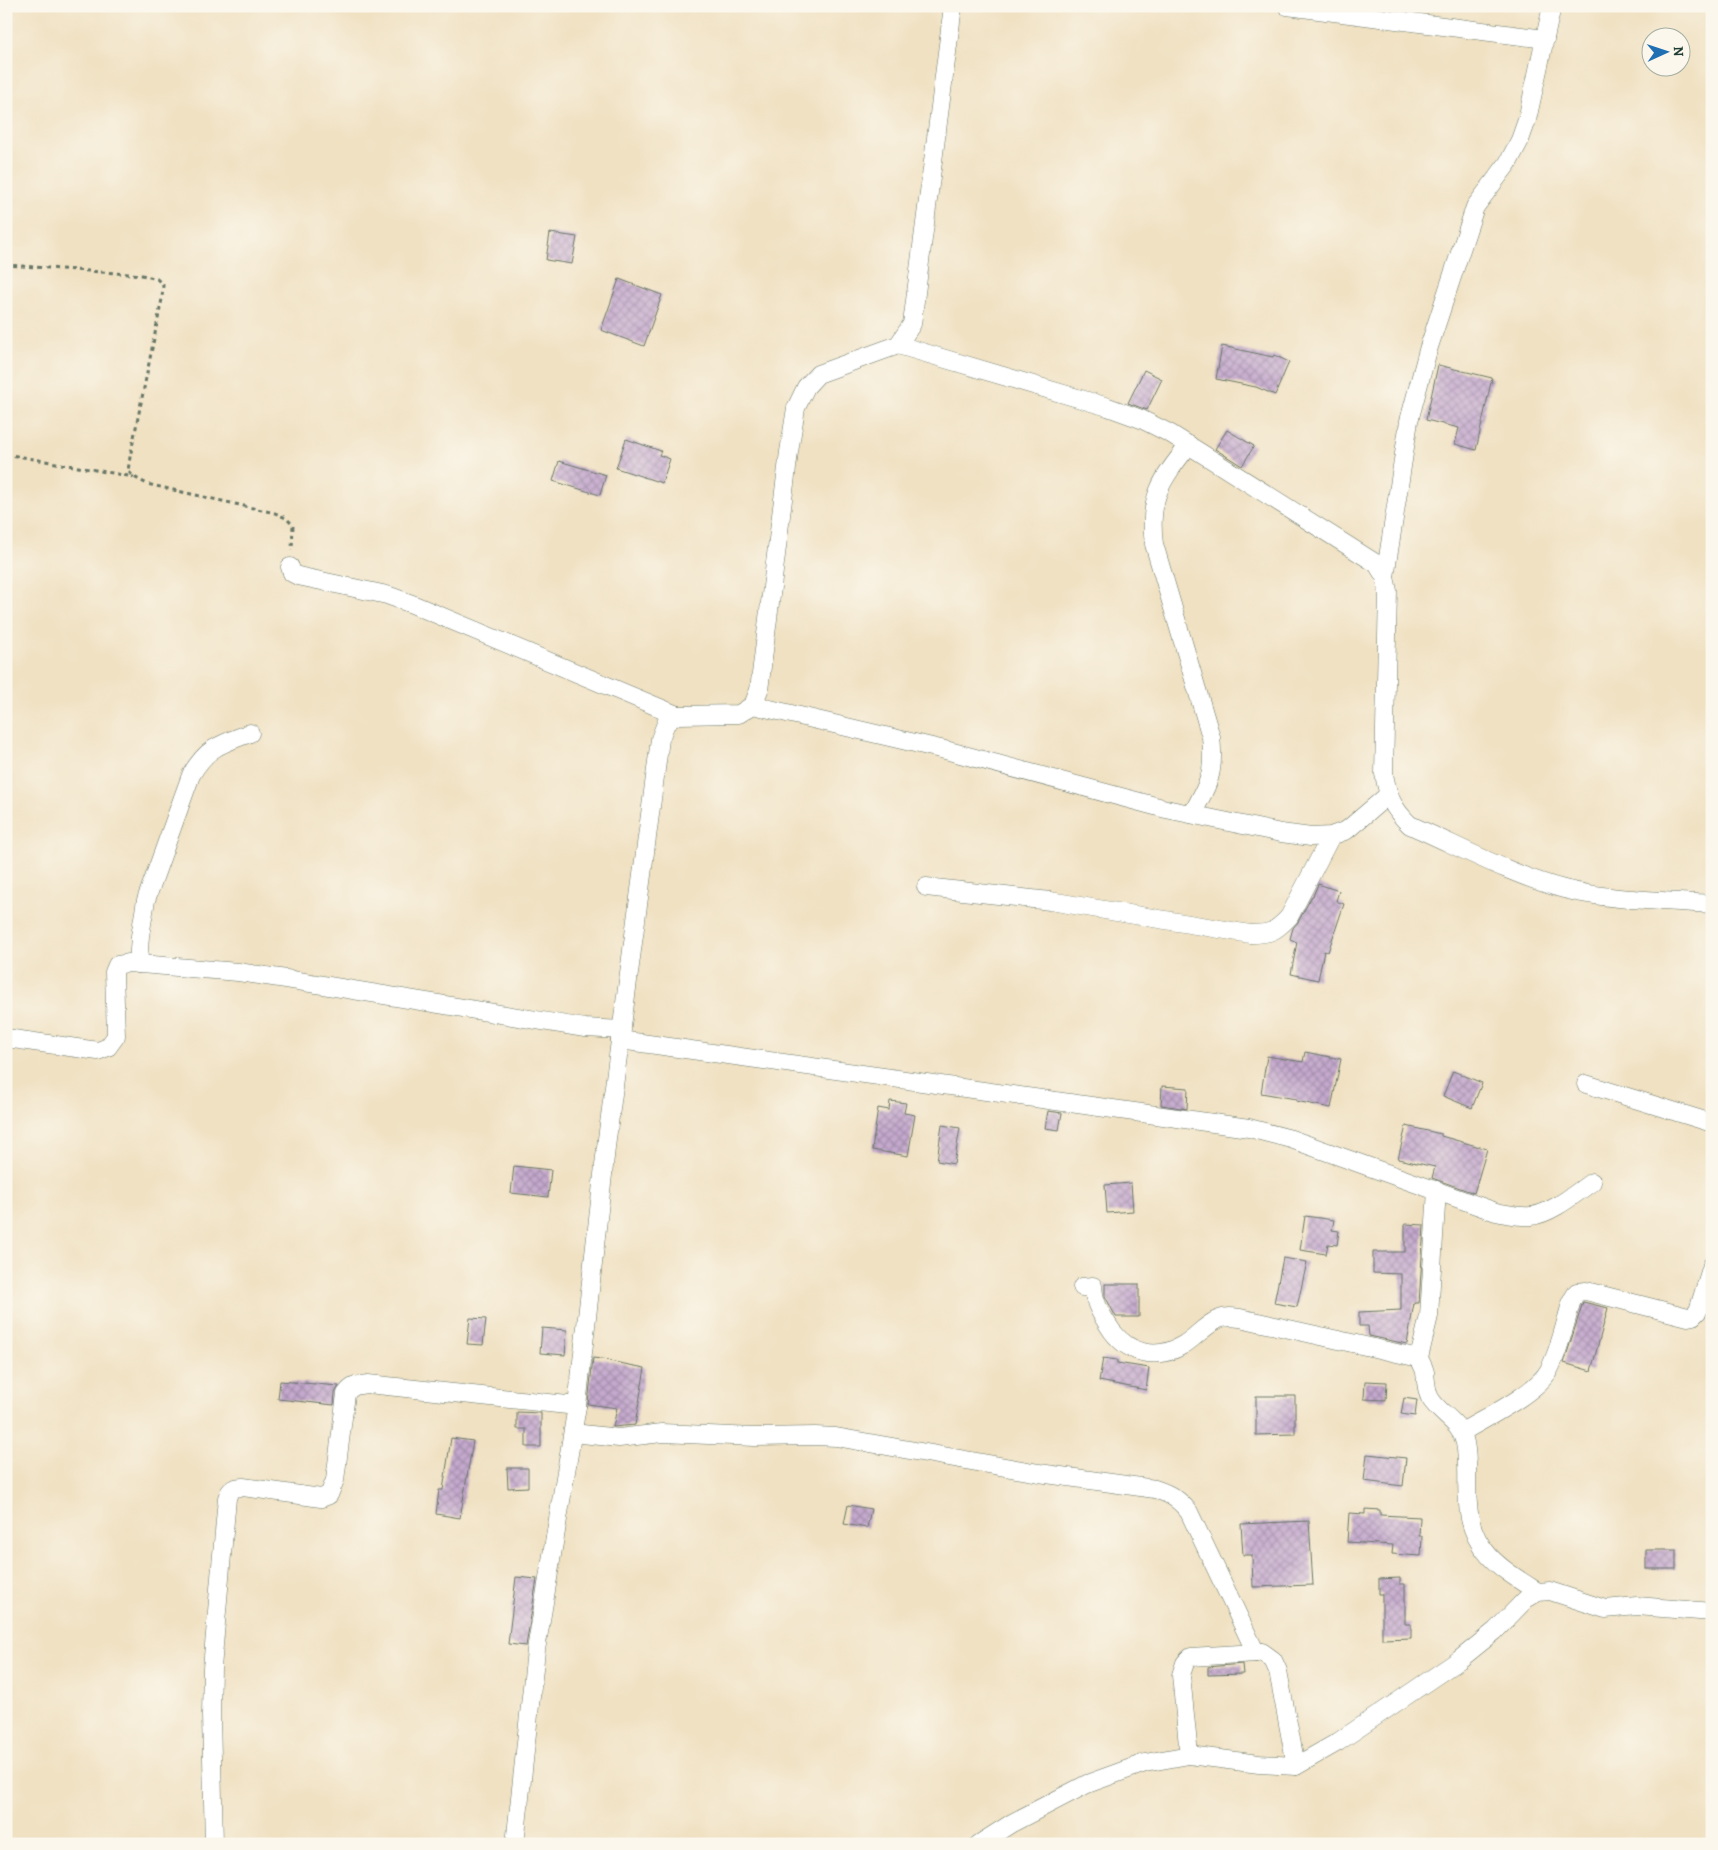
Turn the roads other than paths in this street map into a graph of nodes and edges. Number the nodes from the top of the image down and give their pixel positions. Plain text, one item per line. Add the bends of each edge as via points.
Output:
1 (953, 6) edge
2 (1287, 6) edge
3 (1552, 6) edge
4 (1545, 39) junction
5 (898, 345) junction
6 (1190, 445) junction
7 (290, 567) road end
8 (1385, 576) junction
9 (753, 705) junction
10 (677, 714) junction
11 (250, 733) dead end
12 (1388, 795) junction
13 (1192, 814) junction
14 (1330, 836) junction
15 (926, 887) dead end
16 (1712, 904) edge
17 (138, 964) junction
18 (621, 1035) junction
19 (6, 1038) edge
20 (1586, 1084) dead end
21 (1712, 1123) edge
22 (1592, 1182) dead end
23 (1437, 1190) junction
24 (1712, 1265) edge
25 (1082, 1287) dead end
26 (1418, 1358) junction
27 (577, 1406) junction
28 (1462, 1432) junction
29 (573, 1433) junction
30 (1538, 1592) junction
31 (1712, 1612) edge
32 (1256, 1653) junction
33 (1189, 1755) junction
34 (1296, 1766) junction
35 (214, 1844) edge
36 (515, 1844) edge
37 (978, 1844) edge

1 - 5 street via 912,324
2 - 4 street
3 - 4 street
4 - 8 street via 1520,140 1508,163 1475,207 1428,350 1410,421
5 - 6 street via 1108,407 1141,419
5 - 9 street via 818,374 806,387 796,408 759,690
6 - 8 street via 1377,564
6 - 13 street via 1161,483 1151,523 1154,544 1211,737 1212,772
7 - 10 street via 298,576 387,595 412,604
8 - 12 street via 1388,591 1384,774
9 - 10 street via 738,714
9 - 13 street via 949,751
10 - 18 street via 666,723 660,739
11 - 17 street via 210,750 191,775 146,900
12 - 14 street via 1347,830
12 - 16 street via 1398,814 1410,825 1526,876 1600,896
13 - 14 street via 1281,833
14 - 15 street via 1289,917 1267,934 1250,934 1050,901
17 - 18 street via 286,979
17 - 19 street via 117,965 114,972 116,1036 108,1047 98,1051
18 - 23 street via 1249,1128 1291,1139
18 - 27 street
20 - 21 street
22 - 23 street via 1570,1198 1532,1216 1496,1212
23 - 26 street via 1430,1308
24 - 28 street via 1694,1316 1586,1291 1576,1292 1548,1372 1521,1396
25 - 26 street via 1093,1286 1098,1310 1119,1340 1134,1351 1168,1352 1184,1345 1218,1319 1228,1317
26 - 28 street via 1431,1398
27 - 29 street
27 - 35 street via 358,1385 346,1394 335,1480 328,1495 321,1498 243,1487 230,1491 212,1668
28 - 30 street via 1468,1506 1478,1541 1497,1565
29 - 32 street via 619,1438 662,1433 836,1437 1155,1489 1180,1500 1189,1512
29 - 36 street via 536,1650
30 - 31 street via 1550,1591 1605,1608 1638,1606
30 - 34 street via 1526,1599 1495,1631 1459,1660 1338,1742
32 - 33 street via 1191,1656 1185,1663 1181,1675
32 - 34 street via 1262,1652 1273,1660 1278,1671
33 - 34 street
33 - 37 street via 1145,1763 1087,1784

